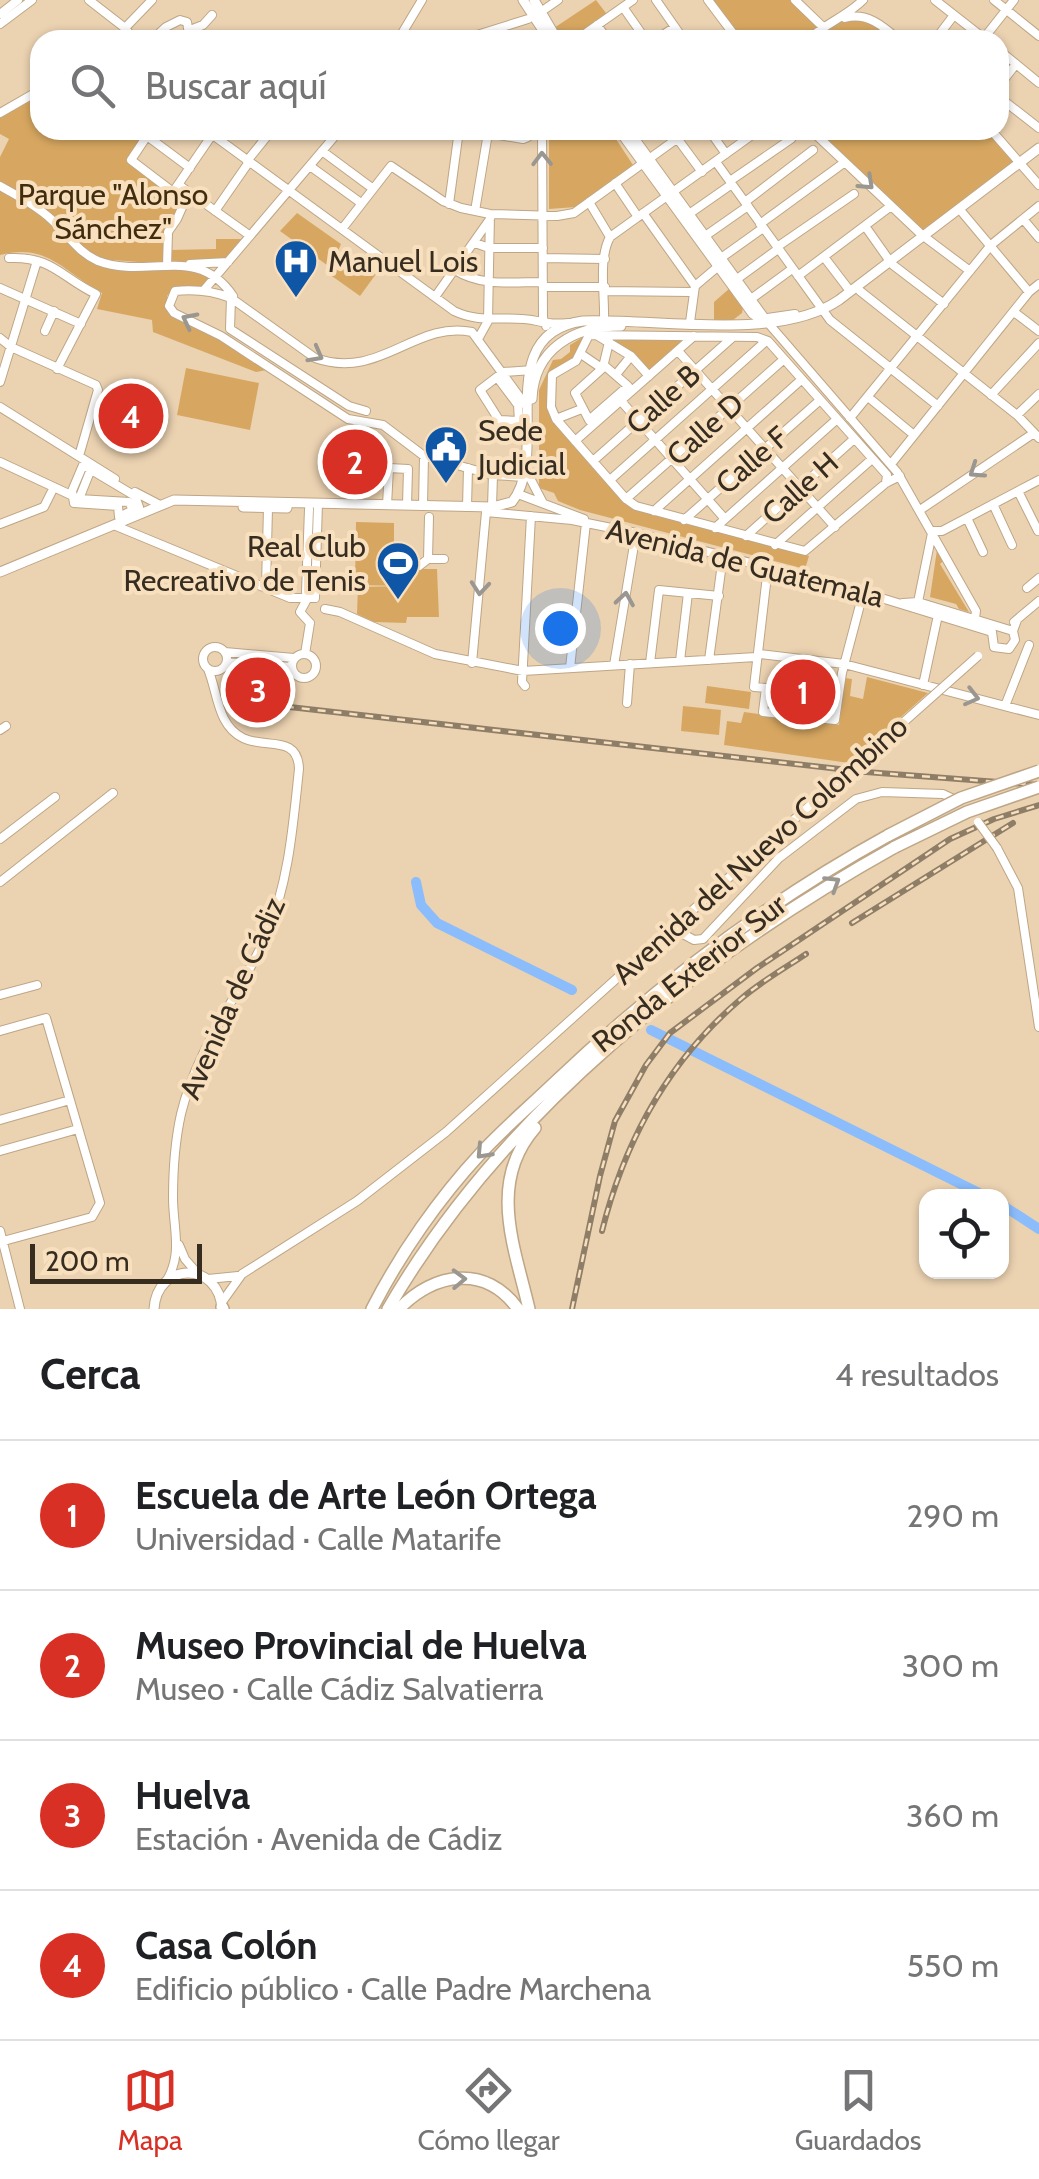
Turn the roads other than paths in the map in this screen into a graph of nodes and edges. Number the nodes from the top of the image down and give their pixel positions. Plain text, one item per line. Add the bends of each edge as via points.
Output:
1 (18, 0) edge
2 (32, 0) edge
3 (89, 0) edge
4 (152, 0) edge
5 (422, 0) edge
6 (523, 0) edge
7 (534, 0) edge
8 (558, 0) edge
9 (633, 0) edge
10 (656, 0) edge
11 (795, 0) edge
12 (935, 0) edge
13 (994, 0) edge
14 (1014, 0) edge
15 (710, 1) edge
16 (859, 1) edge
17 (623, 7) junction
18 (546, 8) dead end
19 (1006, 10) junction
20 (0, 14) edge
21 (212, 15) dead end
22 (954, 15) junction
23 (528, 19) dead end
24 (840, 19) junction
25 (0, 24) edge
26 (597, 25) junction
27 (675, 26) junction
28 (822, 27) junction
29 (884, 27) junction
30 (125, 28) joint
31 (163, 30) edge
32 (189, 30) edge
33 (196, 30) edge
34 (404, 30) edge
35 (493, 30) edge
36 (544, 30) edge
37 (546, 30) edge
38 (590, 30) edge
39 (601, 30) edge
40 (639, 30) edge
41 (669, 30) edge
42 (678, 30) edge
43 (729, 30) edge
44 (819, 30) edge
45 (887, 30) edge
46 (942, 30) edge
47 (973, 30) edge
48 (992, 30) edge
49 (1039, 36) edge
50 (1009, 58) edge
51 (1016, 64) junction
52 (1009, 73) edge
53 (1039, 84) edge
54 (30, 95) edge
55 (1009, 104) edge
56 (3, 108) edge
57 (1039, 128) edge
58 (144, 140) edge
59 (157, 140) edge
60 (205, 140) edge
61 (219, 140) edge
62 (264, 140) edge
63 (331, 140) edge
64 (459, 140) edge
65 (487, 140) edge
66 (542, 140) edge
67 (628, 140) edge
68 (634, 140) edge
69 (667, 140) edge
70 (678, 140) edge
71 (717, 140) edge
72 (743, 140) edge
73 (790, 140) edge
74 (822, 140) edge
75 (999, 140) edge
76 (1039, 149) edge
77 (813, 150) dead end
78 (322, 151) junction
79 (726, 154) junction
80 (645, 160) junction
81 (248, 161) junction
82 (716, 162) junction
83 (845, 162) junction
84 (1021, 163) junction
85 (310, 166) junction
86 (190, 168) junction
87 (702, 172) junction
88 (615, 182) junction
89 (731, 183) junction
90 (1039, 185) edge
91 (0, 186) edge
92 (176, 188) junction
93 (372, 188) junction
94 (289, 189) junction
95 (189, 192) junction
96 (670, 194) junction
97 (854, 194) dead end
98 (588, 202) junction
99 (361, 203) junction
100 (449, 204) junction
101 (746, 204) junction
102 (891, 206) junction
103 (1039, 206) edge
104 (215, 211) junction
105 (475, 211) junction
106 (961, 211) junction
107 (688, 214) junction
108 (641, 215) junction
109 (490, 216) junction
110 (544, 216) junction
111 (1023, 219) junction
112 (762, 226) junction
113 (864, 226) junction
114 (342, 229) junction
115 (708, 234) dead end
116 (249, 236) junction
117 (610, 237) junction
118 (924, 237) junction
119 (1039, 238) edge
120 (475, 243) junction
121 (991, 244) junction
122 (490, 248) junction
123 (777, 248) junction
124 (543, 253) junction
125 (824, 256) junction
126 (10, 258) dead end
127 (605, 259) junction
128 (37, 261) junction
129 (228, 262) junction
130 (721, 262) junction
131 (891, 263) junction
132 (180, 265) junction
133 (167, 266) junction
134 (455, 270) junction
135 (970, 270) junction
136 (795, 272) junction
137 (216, 276) junction
138 (737, 279) junction
139 (488, 282) junction
140 (543, 284) junction
141 (1039, 285) edge
142 (0, 288) edge
143 (604, 289) junction
144 (694, 289) junction
145 (203, 291) junction
146 (855, 291) junction
147 (1030, 292) junction
148 (435, 297) junction
149 (25, 298) junction
150 (233, 299) junction
151 (748, 300) junction
152 (944, 304) junction
153 (54, 311) junction
154 (454, 311) junction
155 (1014, 312) junction
156 (824, 313) junction
157 (604, 320) junction
158 (488, 321) junction
159 (690, 322) junction
160 (766, 322) junction
161 (735, 323) junction
162 (81, 324) junction
163 (551, 328) junction
164 (445, 330) junction
165 (1039, 330) edge
166 (46, 331) dead end
167 (598, 336) junction
168 (694, 336) junction
169 (917, 336) junction
170 (733, 337) junction
171 (0, 338) edge
172 (478, 339) junction
173 (766, 341) junction
174 (608, 342) junction
175 (1039, 342) edge
176 (11, 347) junction
177 (556, 347) junction
178 (678, 351) junction
179 (581, 354) junction
180 (631, 356) junction
181 (783, 360) junction
182 (602, 365) junction
183 (56, 368) junction
184 (568, 368) junction
185 (535, 369) junction
186 (695, 370) junction
187 (891, 370) junction
188 (618, 372) junction
189 (964, 374) junction
190 (500, 375) junction
191 (649, 376) junction
192 (801, 380) junction
193 (0, 382) edge
194 (630, 385) dead end
195 (576, 388) junction
196 (712, 389) junction
197 (550, 394) junction
198 (1039, 394) edge
199 (992, 395) junction
200 (868, 397) junction
201 (819, 400) junction
202 (620, 401) junction
203 (938, 406) junction
204 (527, 407) junction
205 (0, 408) edge
206 (729, 408) junction
207 (579, 410) junction
208 (366, 411) dead end
209 (1017, 416) junction
210 (850, 418) junction
211 (556, 419) junction
212 (836, 420) junction
213 (588, 421) junction
214 (638, 421) junction
215 (747, 428) junction
216 (914, 435) junction
217 (1038, 436) edge
218 (854, 439) junction
219 (655, 440) junction
220 (575, 441) junction
221 (765, 448) junction
222 (78, 456) junction
223 (424, 456) junction
224 (672, 459) junction
225 (872, 459) junction
226 (593, 461) junction
227 (0, 462) edge
228 (468, 468) junction
229 (782, 468) junction
230 (896, 471) junction
231 (493, 476) junction
232 (527, 477) junction
233 (886, 479) junction
234 (610, 480) junction
235 (690, 480) junction
236 (1039, 480) edge
237 (54, 487) junction
238 (800, 488) junction
239 (1018, 491) junction
240 (138, 493) junction
241 (520, 496) junction
242 (76, 498) junction
243 (626, 499) junction
244 (707, 500) junction
245 (543, 504) junction
246 (993, 504) junction
247 (160, 505) junction
248 (387, 505) junction
249 (408, 506) junction
250 (422, 506) junction
251 (315, 507) junction
252 (467, 507) junction
253 (268, 508) junction
254 (817, 508) junction
255 (489, 510) junction
256 (920, 510) junction
257 (136, 512) junction
258 (654, 512) junction
259 (531, 516) junction
260 (429, 517) dead end
261 (967, 518) junction
262 (684, 520) junction
263 (724, 520) junction
264 (586, 523) junction
265 (0, 524) edge
266 (116, 526) junction
267 (833, 526) junction
268 (715, 528) junction
269 (1038, 532) edge
270 (636, 533) junction
271 (932, 535) junction
272 (746, 536) junction
273 (776, 545) junction
274 (1012, 545) dead end
275 (941, 548) junction
276 (930, 551) junction
277 (982, 552) dead end
278 (724, 556) junction
279 (428, 558) junction
280 (444, 559) dead end
281 (394, 564) dead end
282 (768, 567) junction
283 (0, 572) edge
284 (1039, 578) edge
285 (266, 586) junction
286 (1028, 588) dead end
287 (688, 593) junction
288 (719, 596) junction
289 (876, 596) junction
290 (309, 597) junction
291 (290, 598) junction
292 (1039, 601) edge
293 (918, 602) junction
294 (903, 604) junction
295 (324, 609) junction
296 (300, 612) junction
297 (934, 614) junction
298 (975, 618) junction
299 (958, 620) junction
300 (310, 622) junction
301 (1005, 631) junction
302 (992, 644) junction
303 (1029, 645) junction
304 (1039, 650) edge
305 (306, 654) junction
306 (758, 655) junction
307 (226, 657) junction
308 (710, 660) junction
309 (680, 661) junction
310 (292, 663) junction
311 (472, 663) junction
312 (650, 663) junction
313 (630, 664) junction
314 (844, 664) junction
315 (614, 665) junction
316 (570, 668) junction
317 (208, 669) junction
318 (220, 670) junction
319 (523, 671) junction
320 (923, 685) junction
321 (525, 686) dead end
322 (214, 688) junction
323 (628, 702) dead end
324 (1005, 706) junction
325 (1039, 714) edge
326 (1039, 771) edge
327 (1039, 787) edge
328 (113, 793) dead end
329 (55, 797) dead end
330 (0, 839) edge
331 (0, 882) edge
332 (674, 929) junction
333 (37, 986) dead end
334 (0, 996) edge
335 (1039, 1026) edge
336 (0, 1031) edge
337 (587, 1070) junction
338 (70, 1100) junction
339 (0, 1120) edge
340 (78, 1128) junction
341 (0, 1150) edge
342 (0, 1230) edge
343 (2, 1242) edge
344 (178, 1242) junction
345 (242, 1274) junction
346 (203, 1277) junction
347 (167, 1280) junction
348 (222, 1307) edge
349 (154, 1308) edge
350 (20, 1309) edge
351 (372, 1309) edge
352 (388, 1309) edge
353 (398, 1309) edge
354 (518, 1309) edge
355 (529, 1309) edge

1 - 20 street
2 - 25 street
3 - 30 street
4 - 30 street
5 - 34 street
6 - 36 main road
7 - 37 main road
8 - 18 street
9 - 17 street
10 - 27 street
11 - 28 street
12 - 22 street
13 - 19 street
14 - 19 street
15 - 43 street
16 - 24 street
16 - 29 street
17 - 26 street
17 - 40 street
19 - 48 street
19 - 49 street
21 - 33 street
22 - 46 street
22 - 47 street
23 - 35 street
24 - 28 street
24 - 29 street via 859,16
26 - 38 street
26 - 39 street
27 - 41 street
27 - 42 street
28 - 44 street
29 - 45 street
31 - 32 street via 180,20
50 - 51 street
51 - 52 street
51 - 53 street
54 - 56 street
55 - 57 street
58 - 92 street via 130,160
59 - 86 street
60 - 86 street
61 - 81 street
62 - 81 street
63 - 78 street
64 - 100 street
65 - 105 street
110 -> 66 street
67 - 80 main road
68 - 80 main road
69 - 80 street
70 - 87 street
71 - 79 street
72 - 79 street
73 - 89 street
74 - 83 street
75 - 84 street
76 - 84 main road
77 - 101 street
78 - 85 street
78 - 93 street
79 - 82 street
80 - 88 street
80 - 96 main road
81 - 94 street
81 - 104 street
82 - 87 street
82 - 89 street
83 -> 102 street
83 - 112 street
84 - 90 street
84 - 106 main road
84 - 118 main road
85 - 94 street
85 - 99 street
86 - 92 street
87 - 96 street
88 - 98 street
88 - 108 street
89 - 101 street
89 - 107 street
91 - 133 street via 99,262
92 - 95 street
93 - 99 street
93 - 100 street via 391,166
94 - 114 street
94 - 116 street
95 - 104 street
95 - 133 street via 168,232
96 - 107 main road
96 - 108 street
96 - 130 main road
97 - 123 street
98 - 110 street via 574,213
98 - 117 street
99 - 114 street
100 - 105 street
101 - 112 street
101 - 115 street
102 - 113 street
102 - 118 street
103 - 111 street
104 - 116 street
105 - 109 street
106 - 118 main road
106 - 121 street
107 - 130 main road
108 - 117 street
108 - 144 street
109 - 110 street
109 - 120 street
109 - 122 street
110 - 124 street
111 - 119 street
111 - 121 street
112 - 123 street
112 - 130 street
113 - 125 street
113 - 131 street
114 - 148 street
116 - 129 street
117 - 127 street
118 - 131 main road
118 - 135 street
120 - 122 street
120 - 134 street
121 - 135 street
121 - 147 street
122 - 124 street
122 - 139 street
123 - 136 street
123 - 138 street
124 - 127 street
124 - 140 street
125 - 136 street
125 - 146 street
126 - 128 street
127 - 143 street
128 - 149 street
128 - 162 street via 59,267 96,294
129 - 132 street
129 - 137 street
130 - 138 main road
130 - 144 street
130 - 151 main road
131 - 146 main road
131 - 152 street
132 - 133 street
132 - 137 street
134 - 139 street
134 - 148 street
135 - 152 street
136 - 151 street
136 - 156 street
137 - 145 street
137 - 150 street
138 - 151 main road
139 - 140 street
139 - 158 street
140 - 143 street
140 - 163 street via 542,318
141 - 147 street
142 - 149 street
143 - 144 street
143 - 157 street
144 - 159 street
145 - 150 street
223 -> 145 street via 383,425 348,419 174,313 175,290
146 - 156 main road
146 - 169 street
147 - 155 street
148 - 154 street
149 - 153 street
149 - 176 street
150 -> 164 street via 331,364 361,363
150 - 208 street via 230,329
151 - 160 main road
151 - 161 main road
152 - 169 street
153 - 162 street
153 - 166 street
154 - 158 street
154 - 164 street
155 - 165 street
155 - 189 street
156 - 160 main road
156 - 160 main road
156 - 187 street
157 - 159 main road
157 - 163 main road
158 - 163 street via 536,321
158 - 172 street
159 - 161 main road
160 - 161 main road
160 - 177 main road via 599,326
160 - 210 street
162 - 183 street
163 - 177 street
163 - 185 main road
164 - 172 street via 472,332
167 - 168 street
167 - 174 street
167 - 179 street via 587,337
168 - 170 street
168 - 178 street
169 - 187 street
169 - 189 street
170 - 173 street
170 - 186 street, Calle B
171 - 176 street
172 - 190 street
173 - 181 street
173 - 196 street
174 - 180 street
174 - 182 street
175 - 199 street
176 - 183 street
176 - 193 street
177 - 185 main road
178 - 186 street
178 - 191 street
179 - 182 street
179 - 184 street
180 - 188 street
180 - 191 street
181 - 192 street
181 - 206 street, Calle D
182 - 188 street
182 - 195 street
183 - 222 street via 97,387
184 - 195 street
184 - 197 street via 552,375
185 - 190 street
185 - 204 main road
185 - 232 main road
186 - 196 street
186 - 214 street, Calle B
187 - 200 street
187 - 203 street
188 - 194 street
189 - 199 street
189 - 203 street
190 - 190 street via 480,390 499,420 519,421 518,405
190 - 204 street
191 - 202 street
192 - 201 street
192 - 215 street
195 - 197 street
195 - 207 street
196 - 206 street
196 - 219 street
197 - 211 street
198 - 209 street
199 - 209 street
200 - 210 street
200 - 216 street
201 - 212 street
201 - 221 street, Calle F
202 - 214 street
202 - 220 street
203 - 216 street
204 - 232 main road
205 - 222 street
206 - 215 street
206 - 224 street, Calle D
207 - 211 street
207 - 213 street
209 - 217 street
210 - 230 street
211 - 220 street
212 - 218 street
212 - 229 street
213 - 213 street via 574,393 605,366 628,386
214 - 219 street
214 - 226 street, Calle B
215 - 221 street
215 - 235 street
216 - 230 street
217 -> 256 street
218 - 225 street
218 - 238 street, Calle H
219 - 224 street
219 - 234 street
220 - 226 street
221 - 229 street
221 - 244 street, Calle F
222 - 240 street
223 - 228 street
223 - 250 street
224 - 235 street
224 - 243 street, Calle D
225 - 233 street
225 - 254 street
226 - 234 street
227 - 237 street
228 - 231 street
228 - 252 street
229 - 238 street
229 - 263 street
230 - 233 street
230 - 256 street
231 - 232 street
231 - 255 street
232 - 241 main road
232 - 245 street
233 - 267 street
234 - 243 street
235 - 244 street
235 - 258 street
236 - 239 street
237 - 242 street
237 - 265 street via 44,507
238 - 254 street
238 - 272 street, Calle H
239 - 246 street
239 - 269 street
240 - 247 street
240 - 257 street
241 - 245 street
241 - 255 main road
242 - 242 street via 83,465 135,496 139,507 119,517 118,506 77,504
242 - 257 street via 129,502
243 - 258 street
244 - 262 street, Calle F
244 - 263 street
245 - 264 street
246 - 261 street
246 - 274 street
247 - 251 main road via 183,500
247 - 253 main road
247 - 257 main road
248 - 249 main road
248 - 249 street via 388,468 408,469
248 - 251 main road
249 - 250 main road
250 - 252 main road
251 - 253 main road
251 - 255 main road
251 - 290 street
252 - 255 main road
253 - 285 street
254 - 267 street
254 - 273 street
255 - 259 street
255 -> 311 street
256 - 271 street
257 - 266 main road
258 - 262 street
259 - 264 street
259 - 319 street
260 - 279 street
261 - 271 street
261 - 277 street
262 - 268 street
263 - 268 street
264 - 270 street, Avenida de Guatemala
264 - 316 street
266 - 283 main road
266 - 285 street
267 - 273 street via 810,550
268 - 272 street
270 - 278 street, Avenida de Guatemala
315 -> 270 street
271 - 275 street
271 - 276 street
272 - 273 street
275 - 276 street
275 - 298 street
276 - 293 street
278 - 282 street, Avenida de Guatemala
278 - 288 street
279 - 280 street
279 - 281 street via 419,566
282 - 289 street, Avenida de Guatemala
282 - 306 street
284 - 286 street
285 - 291 street
287 - 288 street
287 - 309 street
287 - 312 street via 659,590
288 - 308 street
289 - 294 street, Avenida de Guatemala
289 - 314 street via 862,601
290 - 291 street
290 - 295 street
290 - 296 street
291 - 296 street
292 - 301 street
293 - 294 street, Avenida de Guatemala
293 - 297 street, Avenida de Guatemala
293 - 298 street, Avenida de Guatemala
294 - 297 street, Avenida de Guatemala
295 - 300 street via 321,620
295 - 311 street
296 - 300 street
297 - 299 street, Avenida de Guatemala
297 - 320 street
298 - 299 street, Avenida de Guatemala
298 - 301 street, Avenida de Guatemala
299 - 301 street, Avenida de Guatemala
300 - 305 street
301 - 302 street
301 - 302 street via 1005,650
301 - 303 street
302 - 332 street, Avenida del Nuevo Colombino, bridge
303 - 304 street
303 - 324 street
305 - 310 street
305 - 310 street via 315,661 311,675 298,677
306 - 308 street
306 - 314 street
306 - 314 street via 754,687 766,688 763,712 835,720
307 - 310 street
307 - 317 street via 214,646 206,651
307 - 318 street
308 - 309 street
309 - 312 street
311 - 319 street
312 - 313 street
313 - 315 street
313 - 323 street
314 - 320 street
315 - 316 street
316 - 319 street
317 - 318 street
317 - 322 street, Avenida de Cádiz
318 - 322 street
319 - 321 street
320 -> 324 street
322 - 344 street, Avenida de Cádiz via 233,731 252,742 290,748 299,769 279,899 202,1054 182,1112 174,1170
324 - 325 street
326 -> 351 highway, Ronda Exterior Sur, bridge via 961,798 829,869 729,935 623,1018 480,1153
337 -> 327 highway, Ronda Exterior Sur, bridge via 657,1008 821,891 967,812
328 - 331 street
329 - 330 street
332 - 335 street, bridge via 703,939 779,858 856,799 952,797 997,848 1018,888
332 - 345 street, Avenida del Nuevo Colombino via 402,1168
333 - 334 street
336 - 338 street via 46,1018
337 - 352 highway, Ronda Exterior Sur via 473,1186
337 - 355 highway via 529,1135 512,1171 506,1208
338 - 339 street
338 - 340 street
340 - 341 street
340 - 343 street via 97,1212
342 - 343 street
343 - 350 street
344 - 346 street, Avenida de Cádiz
344 - 347 street, Avenida de Cádiz
345 - 346 street, Avenida del Nuevo Colombino
345 - 348 street, Avenida del Nuevo Colombino
346 - 347 main road via 182,1273
346 - 348 main road via 218,1289
347 - 349 main road
353 -> 354 highway via 429,1284 462,1276 497,1288

